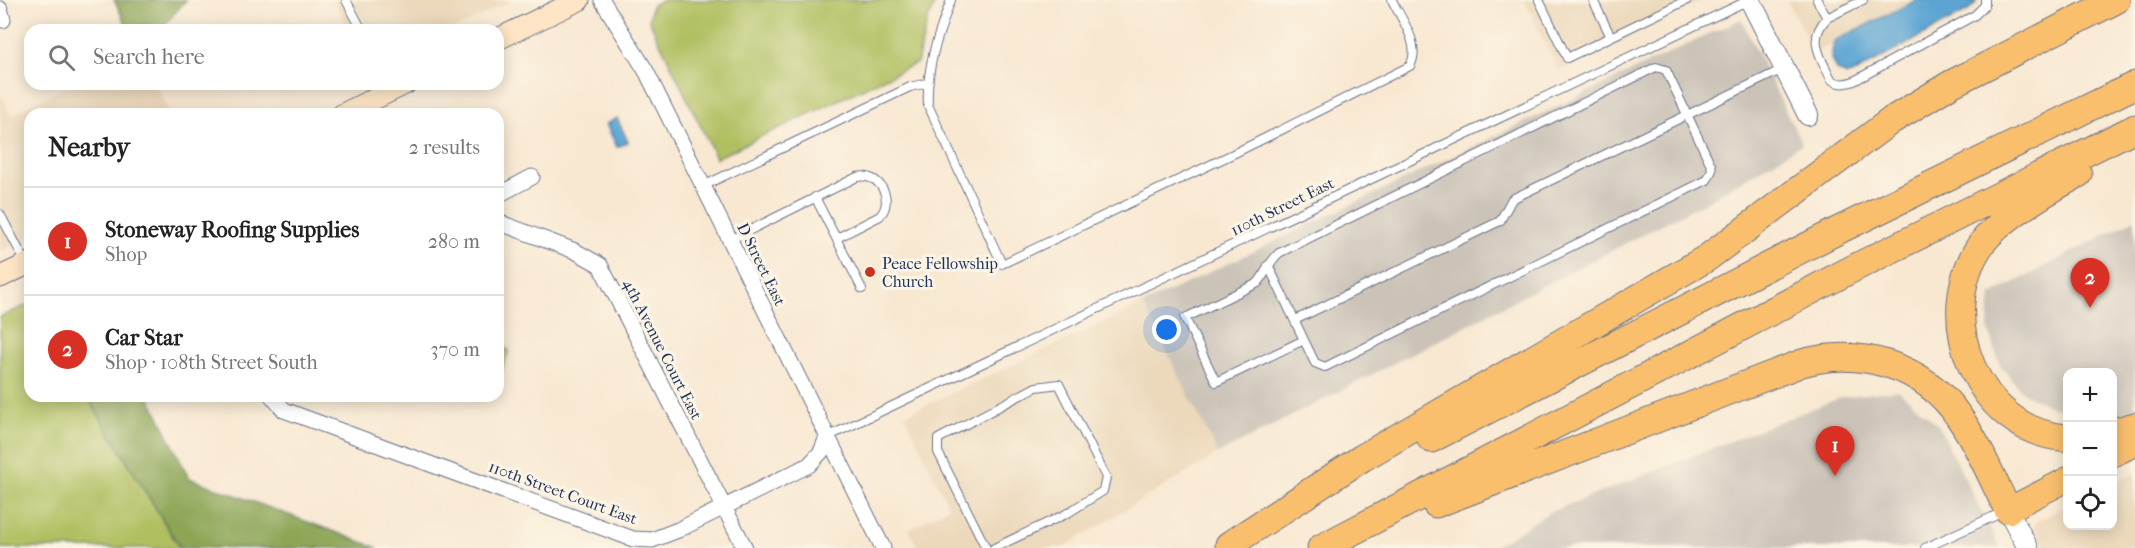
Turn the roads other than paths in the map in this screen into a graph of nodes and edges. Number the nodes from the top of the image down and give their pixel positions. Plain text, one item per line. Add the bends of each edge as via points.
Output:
1 (346, 0) edge
2 (579, 0) edge
3 (602, 0) edge
4 (951, 0) edge
5 (1392, 0) edge
6 (1539, 0) edge
7 (1593, 0) edge
8 (1687, 0) edge
9 (1749, 0) edge
10 (1817, 0) edge
11 (1863, 0) edge
12 (1985, 0) edge
13 (2116, 0) edge
14 (1827, 18) junction
15 (359, 24) edge
16 (504, 36) edge
17 (1611, 37) junction
18 (1784, 69) junction
19 (927, 83) junction
20 (2135, 85) edge
21 (388, 90) edge
22 (354, 108) edge
23 (1687, 115) junction
24 (1808, 115) dead end
25 (2135, 128) edge
26 (2135, 141) edge
27 (532, 177) dead end
28 (703, 186) junction
29 (504, 192) edge
30 (815, 197) junction
31 (0, 214) edge
32 (504, 224) edge
33 (837, 238) junction
34 (730, 240) junction
35 (24, 257) edge
36 (1268, 265) junction
37 (24, 266) edge
38 (0, 277) edge
39 (862, 289) dead end
40 (1295, 320) junction
41 (1304, 340) junction
42 (277, 402) edge
43 (2135, 426) edge
44 (2117, 431) edge
45 (2063, 437) edge
46 (827, 438) junction
47 (2135, 444) edge
48 (2117, 453) edge
49 (2063, 481) edge
50 (724, 507) junction
51 (2008, 510) junction
52 (1227, 547) edge
53 (745, 548) edge
54 (883, 548) edge
55 (986, 548) edge
56 (994, 548) edge
57 (1321, 548) edge
58 (1330, 548) edge
59 (1925, 548) edge
60 (2028, 548) edge

1 - 15 lane
2 - 16 main road
3 - 28 street, D Street East via 646,71
4 - 19 lane via 935,43
5 - 19 lane via 1414,48 1410,66 1002,264 932,116
6 - 17 lane via 1567,58
7 - 17 lane
8 - 17 lane
9 - 18 street
9 - 46 lane, 110th Street East
10 - 14 lane
11 - 14 lane
12 - 14 lane via 1985,6 1975,15 1844,84 1831,79 1815,44 1818,27
13 - 52 highway via 1951,84 1892,120 1707,258 1362,459
18 - 23 lane
18 - 24 street
19 - 28 lane via 910,87
20 - 52 highway via 1816,242 1280,516
21 - 22 main road
23 - 36 lane via 1666,70 1656,68 1279,253
23 - 40 lane via 1512,199 1500,221
23 - 41 lane via 1711,165 1707,180 1325,368 1316,363
25 - 57 highway via 1856,267
26 - 45 highway via 2000,226 1978,250 1962,293 1963,342 1971,367 1988,393 2028,427
27 - 29 street
28 - 34 street, D Street East
30 - 33 lane
30 - 33 lane via 863,176 877,181 882,188 886,196 885,210 880,216
30 - 34 lane
31 - 35 lane
32 - 50 street, 4th Avenue Court East via 575,251 600,265
33 - 39 lane
34 - 46 street, D Street East
36 - 40 lane
36 - 41 lane via 1258,283 1185,318 1216,382
37 - 38 main road
40 - 41 lane
42 - 50 street, 110th Street Court East via 284,410 633,538 658,539
43 - 44 highway
46 - 50 street, 110th Street Court East via 809,465
46 - 54 street, D Street East
47 - 48 main road
49 - 51 main road
50 - 53 street, 4th Avenue Court East
51 - 58 highway via 1960,417 1941,396 1888,363 1834,356 1802,363
51 - 59 lane
51 - 60 street
55 - 56 lane via 938,452 938,439 1036,387 1059,384 1106,477 1103,491 1066,514

